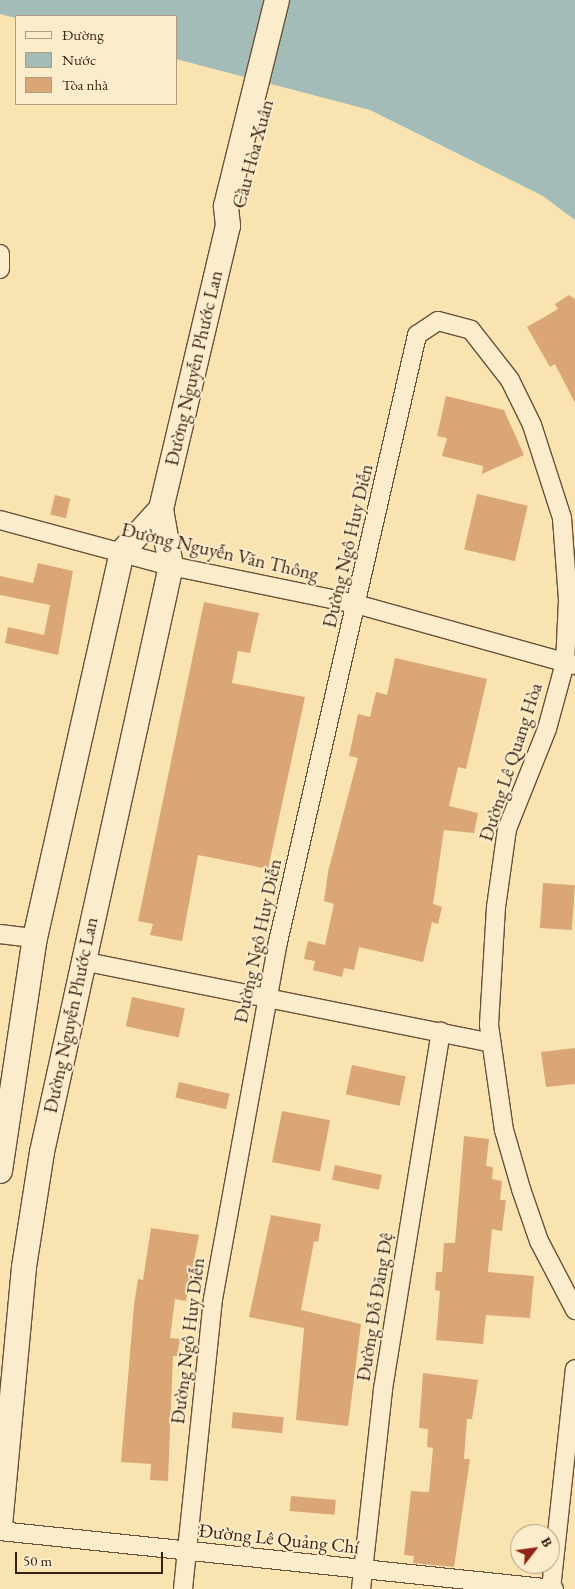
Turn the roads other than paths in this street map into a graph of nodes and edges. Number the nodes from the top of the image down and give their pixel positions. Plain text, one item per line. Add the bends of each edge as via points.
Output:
1 (277, 0) edge
2 (292, 0) edge
3 (228, 226) junction
4 (438, 320) joint
5 (161, 509) junction
6 (0, 520) edge
7 (122, 552) junction
8 (171, 566) junction
9 (356, 604) junction
10 (570, 664) edge
11 (0, 934) edge
12 (35, 938) junction
13 (82, 960) junction
14 (268, 998) junction
15 (441, 1032) junction
16 (491, 1042) junction
17 (0, 1171) edge
18 (575, 1310) edge
19 (575, 1369) edge
20 (0, 1526) edge
21 (0, 1531) edge
22 (187, 1551) junction
23 (363, 1569) junction
24 (183, 1589) edge
25 (361, 1589) edge
26 (552, 1589) edge

1 - 3 main road, Cầu Hòa Xuân via 226,206
2 - 3 main road, Cầu Hòa Xuân via 240,211
3 - 5 main road, Đường Nguyễn Phước Lan
4 - 9 street, Đường Ngô Huy Diễn via 417,335
4 - 10 street, Đường Lê Quang Hòa via 471,330 505,372 532,425 562,518
5 - 7 main road, Đường Nguyễn Phước Lan
5 - 8 main road, Đường Nguyễn Phước Lan
6 - 7 street, Đường Nguyễn Văn Thông
7 - 8 street, Đường Nguyễn Văn Thông
7 - 12 main road, Đường Nguyễn Phước Lan
8 - 9 street, Đường Nguyễn Văn Thông
8 - 13 main road, Đường Nguyễn Phước Lan
9 - 10 street, Đường Nguyễn Văn Thông
9 - 14 street, Đường Ngô Huy Diễn
10 - 16 street, Đường Lê Quang Hòa via 507,829 493,946
11 - 12 street
12 - 17 main road, Đường Nguyễn Phước Lan
13 - 14 street
13 - 20 main road, Đường Nguyễn Phước Lan via 42,1152 24,1266
14 - 15 street
14 - 22 street, Đường Ngô Huy Diễn via 213,1299
15 - 16 street
15 - 23 street, Đường Đỗ Đăng Đệ via 383,1389
16 - 18 street, Đường Lê Quang Hòa via 504,1130 521,1189 540,1241
19 - 26 street
21 - 22 street, Đường Lê Quảng Chí
22 - 23 street, Đường Lê Quảng Chí
22 - 24 street, Đường Ngô Huy Diễn
23 - 25 street, Đường Đỗ Đăng Đệ
23 - 26 street, Đường Lê Quảng Chí

